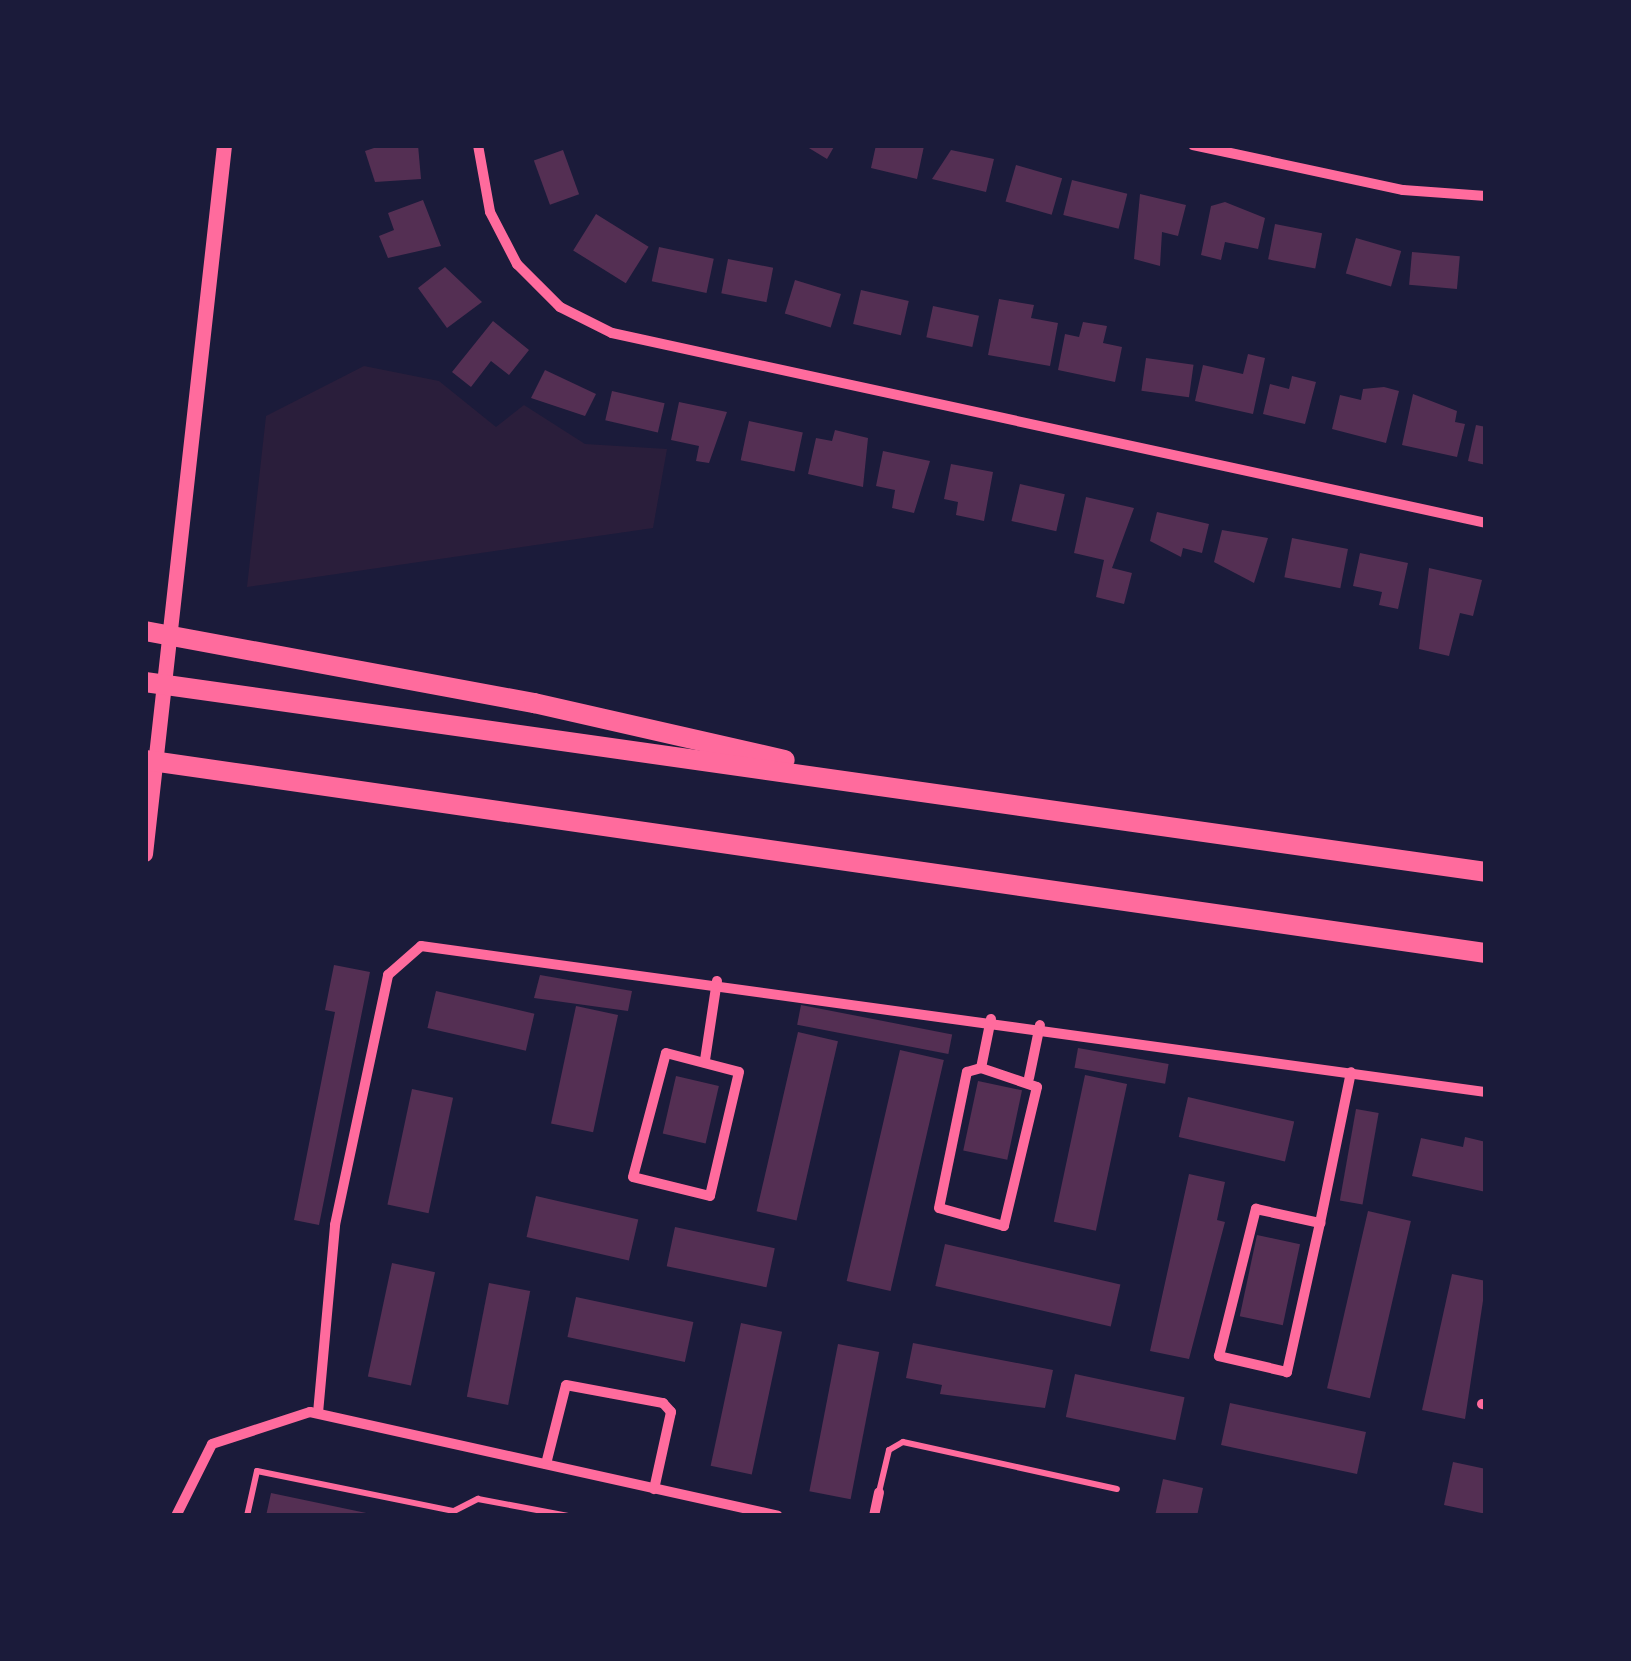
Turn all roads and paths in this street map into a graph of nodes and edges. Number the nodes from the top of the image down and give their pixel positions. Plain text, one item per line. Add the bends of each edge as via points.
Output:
1 (224, 145) edge
2 (478, 145) edge
3 (1193, 145) edge
4 (1486, 196) edge
5 (1486, 523) edge
6 (145, 631) edge
7 (145, 682) edge
8 (145, 760) edge
9 (145, 774) edge
10 (293, 782) junction
11 (921, 792) junction
12 (147, 834) edge
13 (145, 854) edge
14 (1486, 872) edge
15 (1486, 953) edge
16 (717, 981) junction
17 (991, 1019) junction
18 (1040, 1026) junction
19 (705, 1060) junction
20 (981, 1068) junction
21 (1351, 1072) junction
22 (1029, 1078) junction
23 (1486, 1092) edge
24 (1320, 1222) junction
25 (318, 1412) junction
26 (546, 1464) junction
27 (654, 1488) junction
28 (1117, 1488) dead end
29 (879, 1493) joint
30 (176, 1516) edge
31 (247, 1516) edge
32 (569, 1516) edge
33 (778, 1516) edge
34 (874, 1516) edge

1 - 12 main road
2 - 5 street via 490,212 535,286 614,334
3 - 4 street via 1403,190
6 - 11 highway via 534,702
7 - 11 highway
8 - 10 highway
9 - 10 highway
10 - 15 highway
11 - 14 highway
12 - 13 main road
16 - 17 street
16 - 19 street
16 - 25 street via 472,948 402,954 388,976 335,1225
17 - 18 street
17 - 20 street
18 - 21 street
18 - 22 street
19 - 19 street via 739,1076 713,1193 638,1182 659,1058
20 - 22 street
20 - 22 street via 967,1072 939,1204 944,1215 1010,1220 1037,1088
21 - 23 street
21 - 24 street
24 - 24 street via 1290,1369 1226,1361 1220,1350 1249,1214
25 - 26 street
25 - 30 street via 274,1418 212,1444
26 - 27 street
26 - 27 street via 566,1385 663,1403 670,1412
27 - 33 street
28 - 29 lane via 903,1442 889,1450
29 - 34 street
31 - 32 lane via 258,1471 454,1511 478,1499

